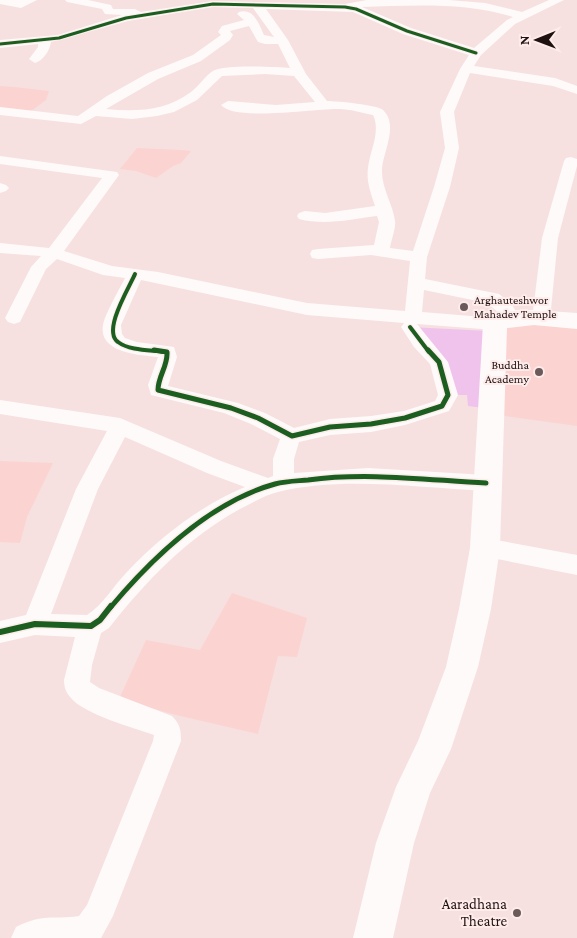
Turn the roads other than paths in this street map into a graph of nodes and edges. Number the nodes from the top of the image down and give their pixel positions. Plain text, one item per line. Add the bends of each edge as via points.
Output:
1 (31, 0) edge
2 (71, 0) edge
3 (183, 0) edge
4 (558, 0) edge
5 (0, 1) edge
6 (214, 2) edge
7 (300, 3) edge
8 (256, 5) junction
9 (199, 6) junction
10 (345, 7) junction
11 (153, 13) junction
12 (167, 14) dead end
13 (522, 16) junction
14 (253, 21) junction
15 (45, 40) junction
16 (282, 40) junction
17 (0, 44) edge
18 (476, 53) junction
19 (35, 59) dead end
20 (466, 69) junction
21 (298, 72) junction
22 (577, 90) edge
23 (228, 105) dead end
24 (323, 105) junction
25 (0, 110) edge
26 (94, 112) junction
27 (0, 160) edge
28 (571, 161) dead end
29 (384, 210) junction
30 (305, 216) dead end
31 (0, 248) edge
32 (382, 251) junction
33 (53, 254) junction
34 (318, 254) dead end
35 (419, 257) junction
36 (135, 274) junction
37 (418, 283) junction
38 (14, 318) dead end
39 (541, 319) junction
40 (503, 321) junction
41 (577, 321) edge
42 (412, 322) junction
43 (0, 407) edge
44 (120, 426) junction
45 (292, 436) junction
46 (276, 484) junction
47 (486, 484) junction
48 (485, 548) junction
49 (577, 565) edge
50 (35, 624) junction
51 (91, 626) junction
52 (0, 632) edge
53 (27, 938) edge
54 (373, 938) edge

1 - 5 street via 22,5
2 - 11 street via 107,7 109,12
3 - 9 street
4 - 13 street
6 - 8 street
6 - 9 street
7 - 8 street
7 - 10 street
8 - 16 street
9 - 11 street
10 - 13 street via 376,2 449,2 509,10
10 - 18 street
11 - 15 street
12 - 14 street via 214,8 245,14
13 - 18 street
14 - 16 street via 260,39
14 - 26 street via 226,29 226,37 197,58 148,79
15 - 17 street
15 - 19 street via 44,48
16 - 21 street
18 - 20 street
20 - 22 street via 555,82
20 - 35 street via 447,112 452,148
21 - 24 street
21 - 26 street via 222,72 192,97 161,111 140,116
23 - 24 street via 273,111
24 - 29 street via 378,112 383,131 376,163 376,184
25 - 26 street via 81,120
27 - 33 street via 112,175
28 - 39 street via 550,238
29 - 30 street via 324,218
29 - 32 street via 387,222
31 - 33 street
32 - 34 street
32 - 35 street
33 - 36 street via 109,271
33 - 38 street via 39,267
35 - 37 street
36 - 42 street via 158,276 307,309
36 - 45 street via 112,325 113,335 118,342 136,348 166,352 168,357 157,383 158,390 241,411
37 - 40 street via 494,298 506,309
37 - 42 street
39 - 40 main road
39 - 41 main road
40 - 42 street
40 - 47 main road
42 - 45 street via 420,343 439,362 448,395 442,406 405,418 330,427
43 - 44 street
44 - 46 street via 214,467
44 - 50 street via 87,489
45 - 46 street via 285,448
46 - 47 street via 351,476
46 - 51 street via 213,514 190,529 143,569 100,620
47 - 48 main road
48 - 49 street
48 - 54 main road via 462,667 395,843
50 - 51 street
50 - 52 street
51 - 53 street via 79,670 77,685 81,693 92,700 163,725 168,730 168,741 98,916 87,931 74,936 39,932

